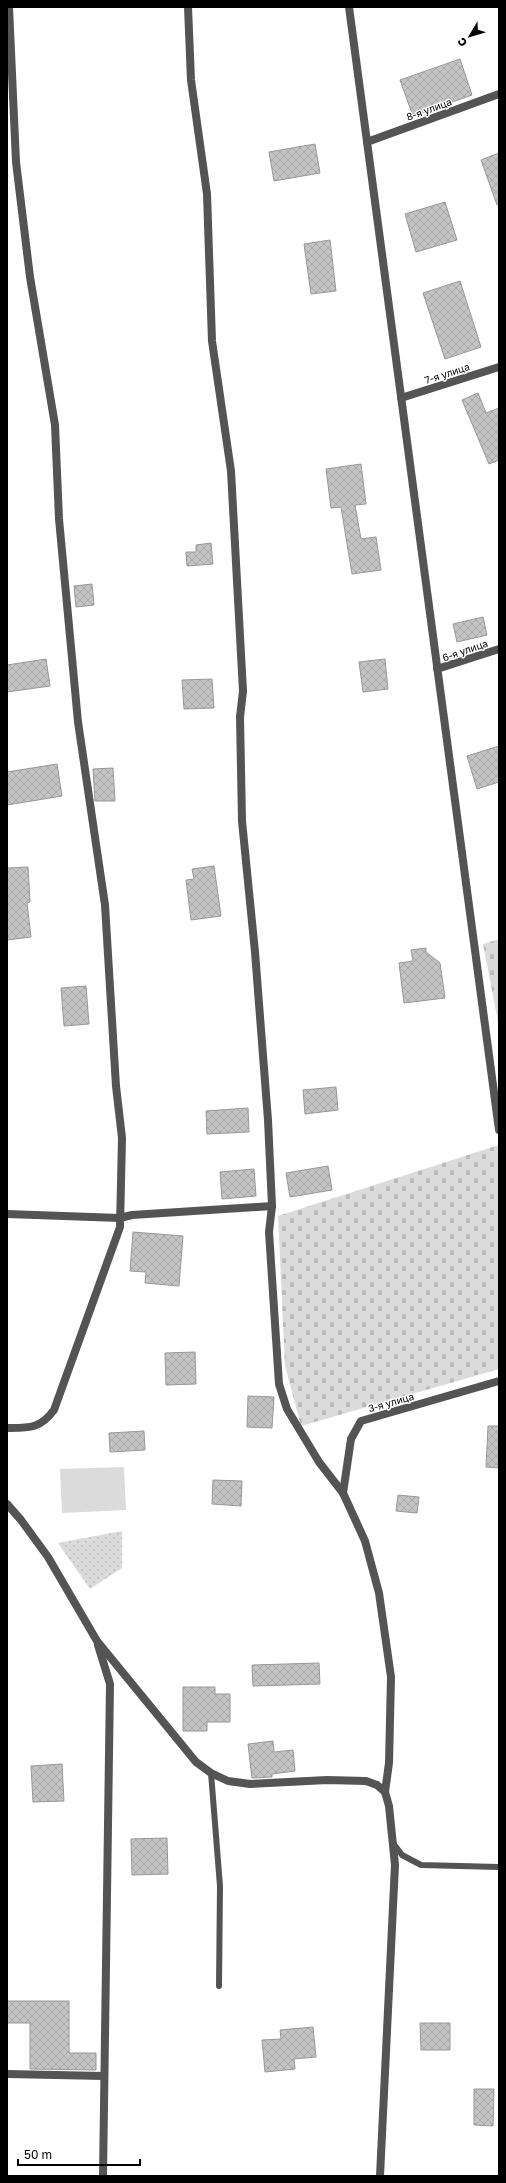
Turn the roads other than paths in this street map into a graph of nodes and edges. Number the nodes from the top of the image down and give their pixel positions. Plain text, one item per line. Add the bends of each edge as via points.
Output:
1 (9, 7) edge
2 (188, 7) edge
3 (349, 7) edge
4 (499, 94) edge
5 (367, 142) junction
6 (499, 367) edge
7 (401, 398) junction
8 (499, 648) edge
9 (437, 670) junction
10 (499, 1130) edge
11 (272, 1206) junction
12 (7, 1214) edge
13 (120, 1218) junction
14 (499, 1381) edge
15 (7, 1428) edge
16 (343, 1493) junction
17 (7, 1504) edge
18 (97, 1641) junction
19 (211, 1773) junction
20 (385, 1792) junction
21 (393, 1843) junction
22 (499, 1867) edge
23 (219, 1986) dead end
24 (7, 2074) edge
25 (104, 2076) junction
26 (103, 2176) edge
27 (380, 2176) edge

1 - 13 street via 16,162 30,277 55,425 58,520 78,715 106,905 116,1086 122,1138
2 - 11 street via 191,80 207,194 212,341 231,471 243,691 240,717 242,821 255,952
3 - 5 street
4 - 5 street, 8-я улица
5 - 7 street
6 - 7 street, 7-я улица
7 - 9 street
8 - 9 street, 6-я улица
9 - 10 street
11 - 13 street via 132,1215
11 - 16 street via 269,1232 279,1384 287,1409 319,1462
12 - 13 street
13 - 15 street via 120,1227 54,1410 40,1425
14 - 16 street, 3-я улица via 361,1421 351,1439
16 - 20 street via 365,1541 379,1593 391,1677 389,1763
17 - 18 street via 48,1557
18 - 19 street via 196,1762
18 - 25 street via 110,1684
19 - 20 street via 228,1781 250,1784 327,1780 366,1781 377,1785
19 - 23 lane via 220,1886
20 - 21 street via 390,1806
21 - 22 lane via 402,1855 421,1865
21 - 27 street via 394,1873
24 - 25 street
25 - 26 street

